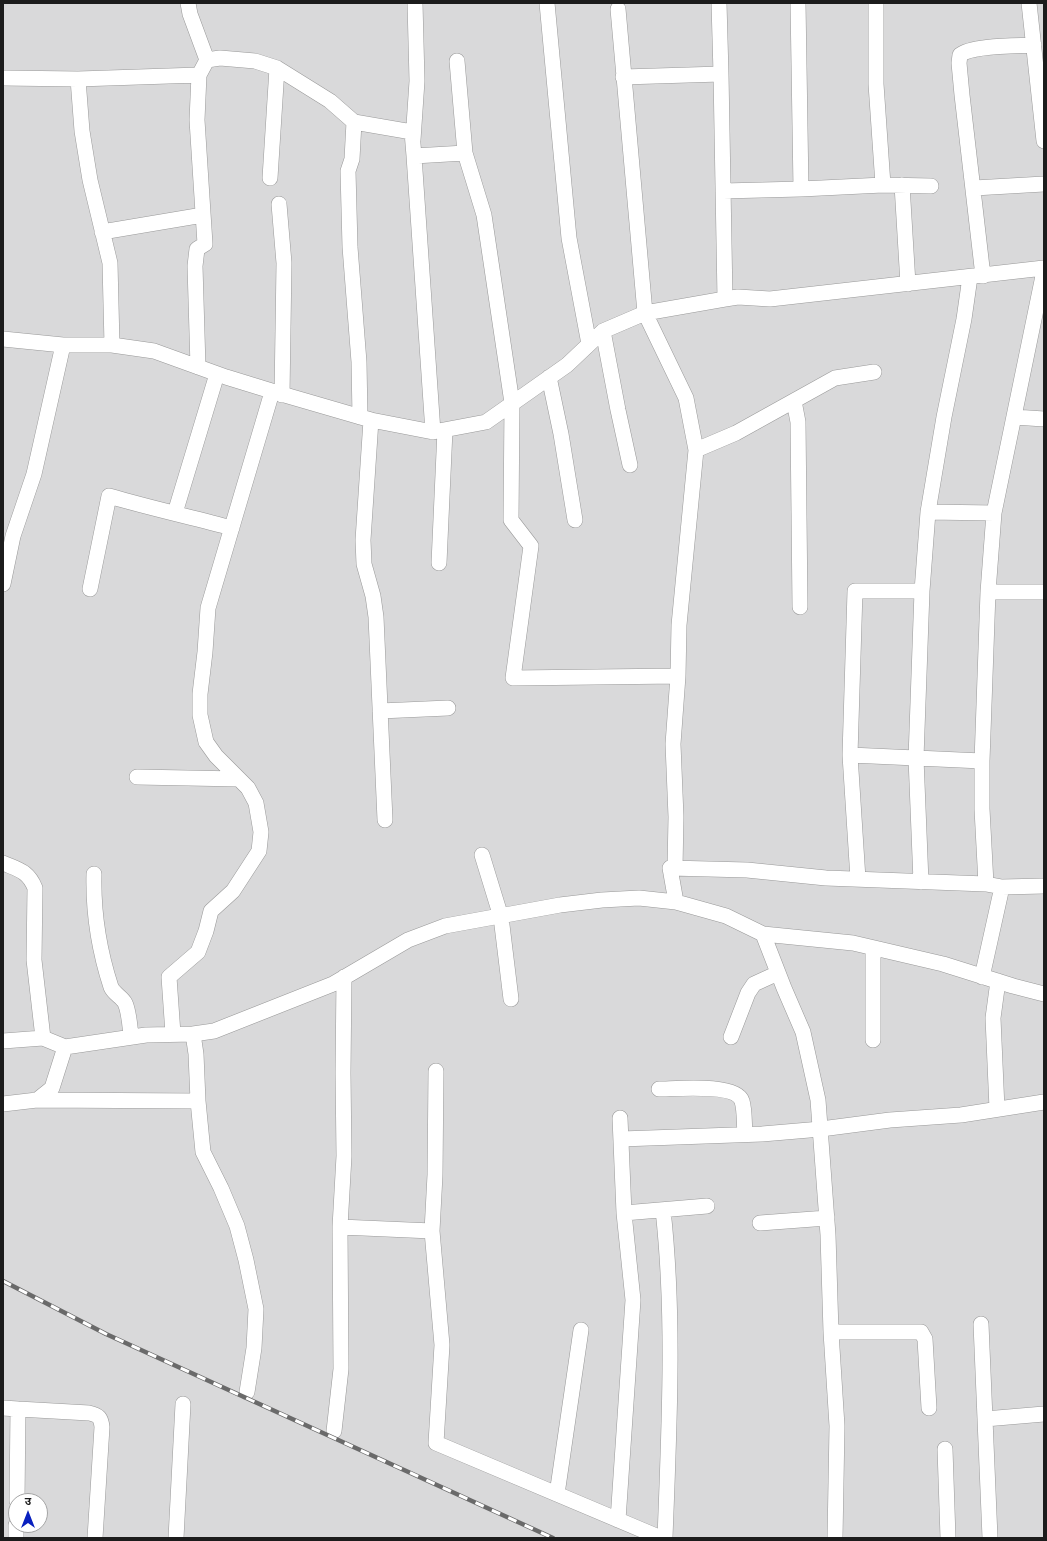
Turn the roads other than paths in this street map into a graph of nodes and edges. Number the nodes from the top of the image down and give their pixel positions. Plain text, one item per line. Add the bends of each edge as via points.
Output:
1 (188, 3) edge
2 (415, 3) edge
3 (547, 3) edge
4 (719, 3) edge
5 (798, 3) edge
6 (876, 3) edge
7 (1029, 3) edge
8 (618, 9) dead end
9 (1034, 45) junction
10 (207, 60) junction
11 (457, 61) dead end
12 (277, 68) junction
13 (1040, 69) edge
14 (199, 74) junction
15 (721, 74) junction
16 (624, 77) junction
17 (3, 78) edge
18 (78, 79) junction
19 (354, 122) junction
20 (413, 140) junction
21 (1044, 141) edge
22 (466, 153) junction
23 (414, 156) junction
24 (270, 178) dead end
25 (1044, 184) edge
26 (883, 185) junction
27 (902, 185) junction
28 (931, 186) dead end
29 (974, 188) junction
30 (801, 189) junction
31 (723, 190) junction
32 (279, 204) dead end
33 (203, 215) junction
34 (102, 232) junction
35 (1044, 270) edge
36 (976, 276) junction
37 (908, 284) junction
38 (725, 299) junction
39 (645, 313) junction
40 (603, 331) junction
41 (3, 339) edge
42 (589, 344) junction
43 (63, 345) junction
44 (112, 345) junction
45 (198, 367) junction
46 (874, 372) dead end
47 (217, 374) junction
48 (549, 377) junction
49 (277, 393) junction
50 (794, 401) junction
51 (512, 403) junction
52 (1014, 417) junction
53 (365, 418) junction
54 (1044, 419) edge
55 (439, 431) junction
56 (696, 450) junction
57 (630, 465) dead end
58 (928, 512) junction
59 (175, 513) junction
60 (994, 513) junction
61 (575, 520) dead end
62 (232, 528) junction
63 (439, 563) dead end
64 (3, 584) edge
65 (90, 589) dead end
66 (922, 591) junction
67 (988, 592) junction
68 (1044, 592) edge
69 (800, 607) dead end
70 (678, 676) junction
71 (448, 708) dead end
72 (380, 711) junction
73 (850, 755) junction
74 (916, 758) junction
75 (982, 761) junction
76 (137, 777) dead end
77 (239, 779) junction
78 (385, 820) dead end
79 (482, 855) dead end
80 (3, 863) edge
81 (675, 868) junction
82 (94, 874) dead end
83 (858, 879) junction
84 (921, 882) junction
85 (986, 884) junction
86 (1044, 886) edge
87 (1002, 887) junction
88 (676, 902) junction
89 (501, 917) junction
90 (763, 934) junction
91 (873, 948) junction
92 (778, 973) junction
93 (982, 976) junction
94 (344, 977) junction
95 (998, 981) junction
96 (1044, 994) edge
97 (511, 999) dead end
98 (173, 1034) junction
99 (193, 1034) junction
100 (131, 1036) junction
101 (731, 1037) dead end
102 (43, 1038) junction
103 (874, 1040) dead end
104 (3, 1041) edge
105 (65, 1047) junction
106 (436, 1071) dead end
107 (660, 1089) dead end
108 (37, 1100) junction
109 (198, 1102) junction
110 (1044, 1102) edge
111 (3, 1104) edge
112 (997, 1109) junction
113 (620, 1118) dead end
114 (821, 1129) junction
115 (745, 1134) junction
116 (621, 1139) junction
117 (707, 1206) dead end
118 (663, 1210) junction
119 (624, 1213) junction
120 (827, 1218) junction
121 (760, 1223) dead end
122 (340, 1227) junction
123 (432, 1231) junction
124 (981, 1324) dead end
125 (581, 1330) dead end
126 (831, 1332) junction
127 (247, 1392) dead end
128 (183, 1404) dead end
129 (929, 1408) dead end
130 (10, 1409) edge
131 (1044, 1414) edge
132 (985, 1419) junction
133 (334, 1431) dead end
134 (945, 1449) dead end
135 (16, 1493) edge
136 (557, 1494) junction
137 (618, 1520) junction
138 (95, 1538) edge
139 (176, 1538) edge
140 (661, 1538) edge
141 (665, 1538) edge
142 (835, 1538) edge
143 (948, 1538) edge
144 (990, 1538) edge

1 - 10 street
2 - 20 street via 417,81
3 - 42 street via 569,238
4 - 15 street
5 - 30 street
6 - 26 street via 876,84
7 - 9 street
8 - 16 street
9 - 13 street
9 - 29 street via 978,48 964,51 960,55
10 - 12 street via 220,58 255,61
10 - 14 street
11 - 22 street
12 - 19 street via 330,101
12 - 24 street
13 - 21 street
14 - 18 street
14 - 33 street via 197,120
15 - 16 street
15 - 31 street
16 - 39 street
17 - 18 street
18 - 34 street via 82,131
19 - 20 street via 412,132
19 - 53 street via 352,159 348,171 350,247
20 - 23 street
22 - 23 street
22 - 51 street via 484,215
23 - 55 street
25 - 29 street
26 - 27 street
26 - 30 street
27 - 28 street
27 - 37 street
29 - 36 street
30 - 31 street
31 - 38 street
32 - 49 street via 284,263
33 - 34 street
33 - 45 street via 205,244 197,249 196,266
34 - 44 street via 110,263
35 - 36 street
35 - 52 street
36 - 37 street
36 - 58 street via 964,319 944,417
37 - 38 street via 770,299
38 - 39 street
39 - 40 street
39 - 56 street via 686,398
40 - 42 street
40 - 57 street
41 - 43 street
42 - 48 street via 567,365
43 - 44 street
43 - 64 street via 34,474 13,536
44 - 45 street via 154,351
45 - 47 street
46 - 50 street via 835,378
47 - 49 street
47 - 59 street
48 - 51 street
48 - 61 street
49 - 53 street
49 - 62 street
50 - 56 street via 736,433
50 - 69 street via 798,422
51 - 55 street via 486,422
51 - 70 street via 512,520 531,546 513,678
52 - 54 street
52 - 60 street
53 - 55 street
53 - 72 street via 364,564 376,617
55 - 63 street
56 - 70 street via 679,625
58 - 60 street
58 - 66 street
59 - 62 street
59 - 65 street via 109,496
60 - 67 street
62 - 77 street via 208,608 200,715 206,742
66 - 73 street via 855,591
66 - 74 street
67 - 68 street
67 - 75 street
70 - 81 street via 673,744
71 - 72 street
72 - 78 street
73 - 74 street
73 - 83 street
74 - 75 street
74 - 84 street
75 - 85 street
76 - 77 street
77 - 98 street via 248,788 256,803 261,832 259,851 233,891 211,911 198,952 169,976
79 - 89 street
80 - 102 street via 31,878 35,888 34,966
81 - 83 street via 746,870
81 - 88 street via 670,868
82 - 100 street via 96,926 112,989 125,1002
83 - 84 street
84 - 85 street
85 - 87 street
86 - 87 street
87 - 93 street
88 - 89 street via 639,898 602,900 560,905
88 - 90 street via 726,916
89 - 94 street via 445,926 408,940
89 - 97 street
90 - 91 street via 853,943
90 - 92 street
91 - 93 street
91 - 103 street
92 - 101 street via 754,984
92 - 114 street via 803,1032 818,1100
93 - 95 street
94 - 99 street via 333,984 214,1031
94 - 122 street via 344,1156
95 - 96 street
95 - 112 street via 993,1018
98 - 99 street
98 - 100 street
99 - 109 street
100 - 105 street
102 - 104 street
102 - 105 street
105 - 108 street via 52,1088
106 - 123 street
107 - 115 street via 706,1088 737,1094 742,1100
108 - 109 street
108 - 111 street
109 - 127 street via 204,1152 237,1226 256,1309 254,1348
110 - 112 street
112 - 114 street
113 - 116 street
114 - 115 street
114 - 120 street
115 - 116 street
116 - 119 street
117 - 118 street
118 - 119 street
118 - 141 street via 667,1248 669,1337
119 - 137 street via 633,1300
120 - 121 street
120 - 126 street
122 - 123 street
122 - 133 street via 341,1368
123 - 136 street via 442,1345 436,1443
124 - 132 street
125 - 136 street
126 - 129 street via 921,1332 925,1339
126 - 142 street via 837,1426
128 - 139 street
130 - 135 street
130 - 138 street via 98,1415 102,1428
131 - 132 street
132 - 144 street
134 - 143 street
136 - 137 street
137 - 140 street

